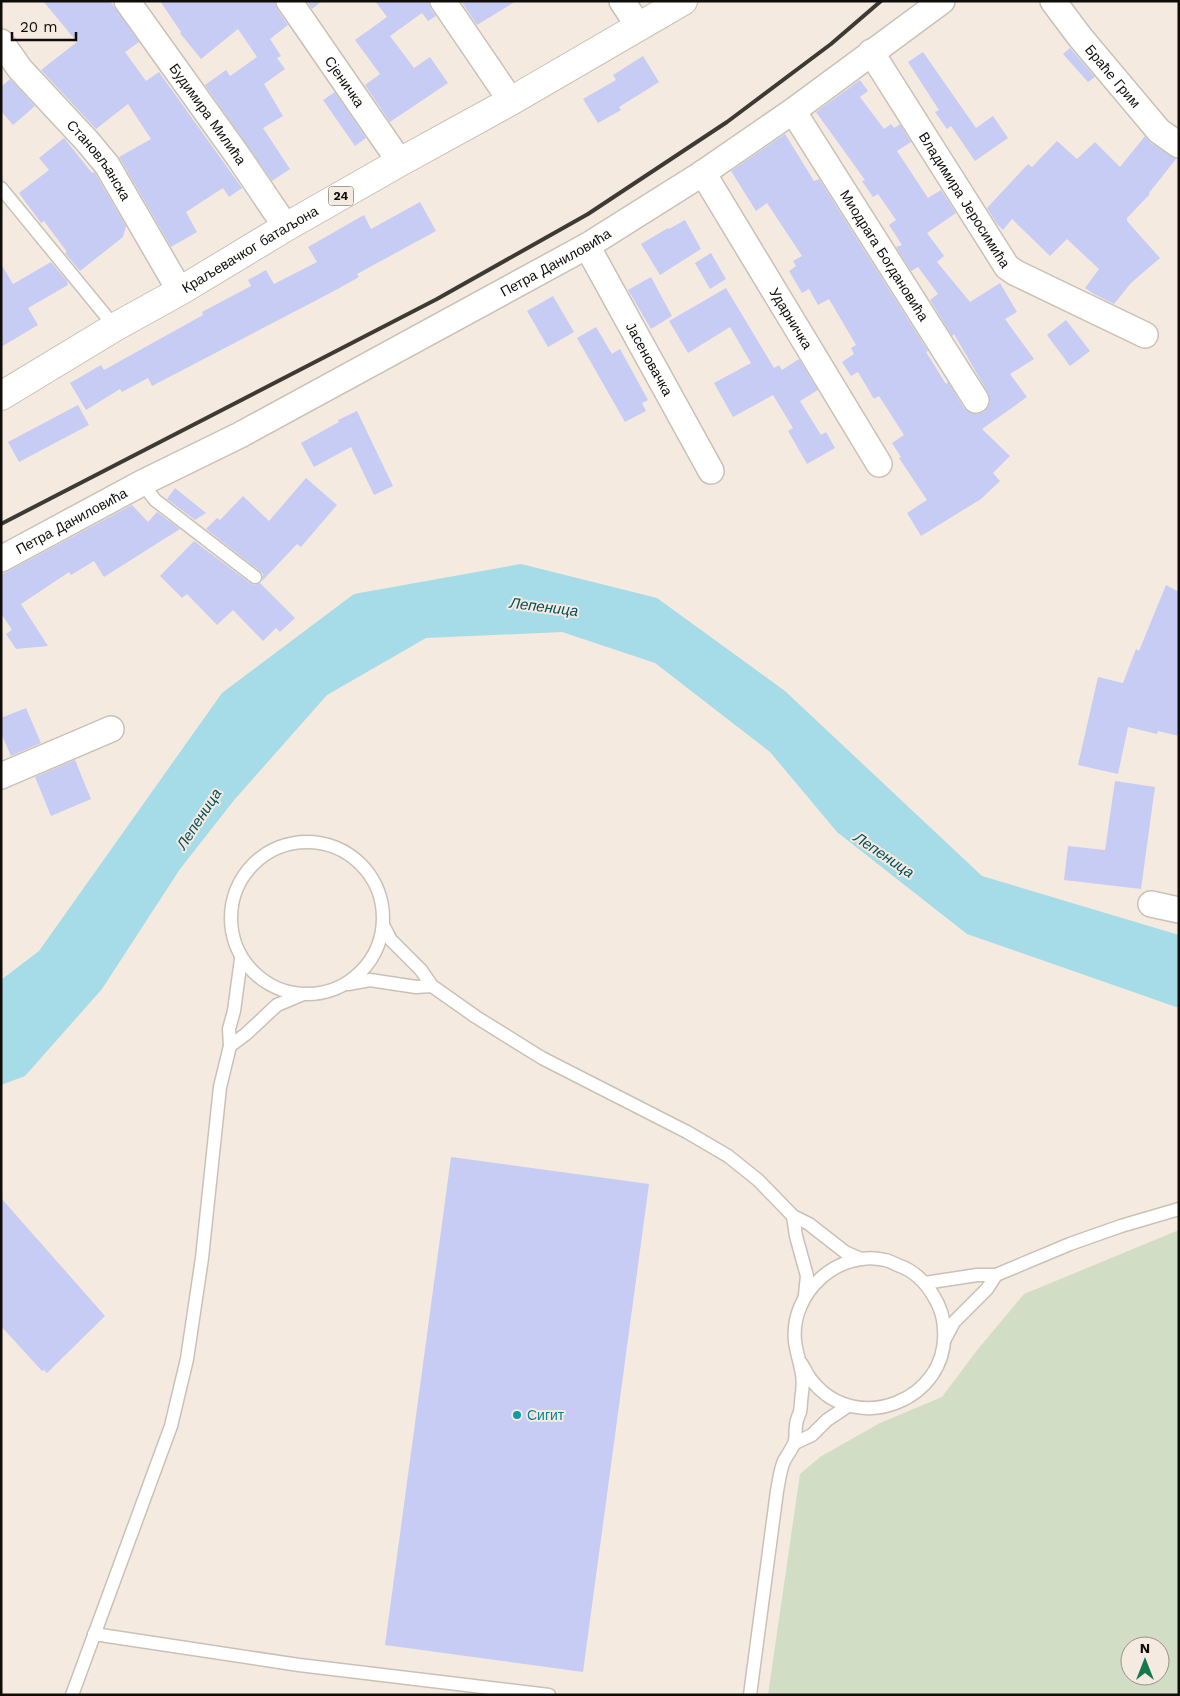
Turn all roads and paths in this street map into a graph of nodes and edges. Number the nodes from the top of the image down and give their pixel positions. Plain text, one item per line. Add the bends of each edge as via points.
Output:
1 (127, 1) edge
2 (289, 1) edge
3 (443, 1) edge
4 (622, 1) edge
5 (683, 1) edge
6 (942, 1) edge
7 (1053, 1) edge
8 (639, 27) junction
9 (1, 42) edge
10 (871, 52) junction
11 (510, 101) junction
12 (793, 110) junction
13 (1179, 145) edge
14 (400, 162) junction
15 (703, 173) junction
16 (1, 188) edge
17 (286, 227) junction
18 (587, 246) junction
19 (180, 291) junction
20 (115, 327) junction
21 (1145, 335) dead end
22 (1, 396) edge
23 (976, 400) dead end
24 (879, 464) dead end
25 (711, 471) dead end
26 (142, 483) junction
27 (1, 559) edge
28 (255, 577) dead end
29 (110, 729) dead end
30 (1, 776) edge
31 (1151, 904) dead end
32 (1179, 910) edge
33 (383, 925) junction
34 (241, 958) junction
35 (346, 984) junction
36 (432, 986) junction
37 (301, 995) junction
38 (230, 1046) junction
39 (1179, 1209) edge
40 (793, 1216) junction
41 (862, 1259) junction
42 (996, 1275) junction
43 (925, 1282) junction
44 (805, 1296) junction
45 (945, 1339) junction
46 (801, 1363) junction
47 (848, 1406) junction
48 (795, 1443) junction
49 (94, 1634) junction
50 (72, 1695) edge
51 (549, 1695) edge
52 (750, 1695) edge

1 - 17 street, Будимира Милића
2 - 14 street, Сјеничка
3 - 11 street
4 - 8 street
5 - 8 main road, Краљевачког батаљона / 24
6 - 10 street, Петра Даниловића
7 - 13 street, Браће Грим via 1159,131
8 - 11 main road, Краљевачког батаљона / 24
9 - 19 street, Становљанска via 20,70 107,165
10 - 12 street, Петра Даниловића
10 - 21 street, Владимира Јеросимића via 1007,267
11 - 14 main road, Краљевачког батаљона / 24
12 - 15 street, Петра Даниловића
12 - 23 street, Миодрага Богдановића
14 - 17 main road, Краљевачког батаљона / 24
15 - 18 street, Петра Даниловића
15 - 24 street, Ударничка
16 - 20 lane
17 - 19 main road, Краљевачког батаљона / 24
18 - 25 street, Јасеновачка
18 - 26 street, Петра Даниловића via 240,435
19 - 20 main road, Краљевачког батаљона / 24
20 - 22 main road, Краљевачког батаљона / 24
26 - 27 street, Петра Даниловића
26 - 28 lane, Петра Даниловића via 155,500
29 - 30 street
31 - 32 street
33 - 34 lane via 382,901 372,879 357,860 336,848 313,842 289,844 267,853 248,868 235,889 230,912 232,936
33 - 35 lane via 378,948 365,968
33 - 36 lane via 391,940
34 - 37 lane via 257,977 277,989
34 - 38 lane via 229,1029
35 - 36 lane via 370,980 416,987
35 - 37 lane via 324,993
36 - 40 lane via 542,1058 728,1156 758,1180
37 - 38 lane via 277,1005
38 - 49 lane via 220,1087 202,1258 187,1359 171,1426
39 - 42 lane via 1113,1229
40 - 41 lane via 809,1224 845,1252
40 - 44 lane via 807,1276
41 - 43 lane via 885,1260 907,1268
41 - 44 lane via 839,1265 819,1278
42 - 43 lane
42 - 45 lane via 987,1289 954,1322
43 - 45 lane via 938,1302 944,1320
44 - 46 lane via 796,1318 795,1341
45 - 47 lane via 933,1375 920,1389 886,1407
46 - 47 lane via 813,1383 831,1398
46 - 48 lane via 803,1384
47 - 48 lane via 812,1435
48 - 52 lane via 784,1463 777,1491
49 - 50 lane
49 - 51 lane via 299,1665

